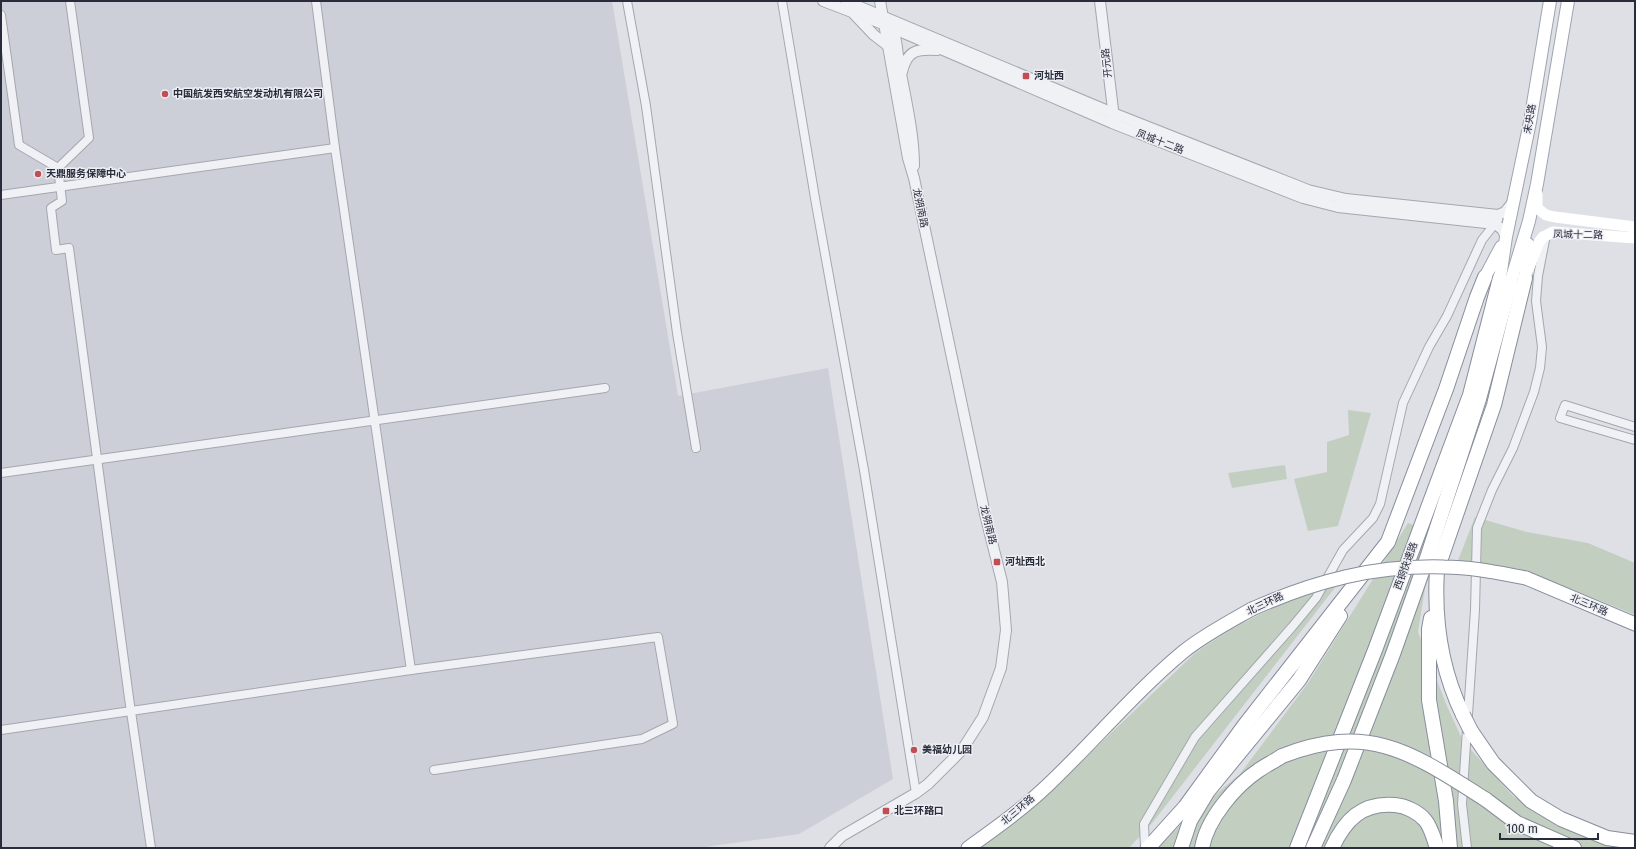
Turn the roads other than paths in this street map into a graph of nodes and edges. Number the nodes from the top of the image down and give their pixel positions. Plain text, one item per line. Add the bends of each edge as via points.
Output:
1 (70, 1) edge
2 (316, 1) edge
3 (627, 1) edge
4 (782, 1) edge
5 (823, 1) edge
6 (846, 1) edge
7 (880, 1) edge
8 (1100, 1) edge
9 (1550, 1) edge
10 (1568, 1) edge
11 (853, 12) junction
12 (1, 15) edge
13 (886, 22) junction
14 (887, 45) junction
15 (943, 50) junction
16 (901, 76) junction
17 (1113, 113) junction
18 (1115, 124) junction
19 (335, 148) junction
20 (58, 168) junction
21 (914, 178) junction
22 (1537, 184) junction
23 (60, 186) junction
24 (1, 195) edge
25 (1514, 201) junction
26 (1505, 212) junction
27 (1529, 221) junction
28 (1495, 224) junction
29 (1635, 228) edge
30 (1546, 235) junction
31 (1506, 237) junction
32 (1635, 238) edge
33 (1525, 278) junction
34 (1498, 280) junction
35 (605, 388) dead end
36 (375, 420) junction
37 (1635, 426) edge
38 (1635, 440) edge
39 (696, 448) dead end
40 (97, 460) junction
41 (1, 473) edge
42 (1388, 542) junction
43 (1435, 597) junction
44 (1635, 624) edge
45 (411, 670) junction
46 (131, 711) junction
47 (1, 730) edge
48 (434, 770) dead end
49 (916, 793) junction
50 (1635, 842) edge
51 (1148, 847) edge
52 (151, 848) edge
53 (830, 848) edge
54 (968, 848) edge
55 (1181, 848) edge
56 (1202, 848) edge
57 (1297, 848) edge
58 (1313, 848) edge
59 (1332, 848) edge
60 (1437, 848) edge
61 (1450, 848) edge
62 (1467, 848) edge
63 (1574, 848) edge

1 - 20 street via 89,138
2 - 19 street
3 - 39 street via 646,106 676,333
4 - 49 street via 864,470
5 - 11 street, 凤城十二路
6 - 13 street, 凤城十二路
7 - 13 street, 龙朔南路
8 - 17 street, 开元路
9 - 25 main road, 未央路
10 - 22 main road, 未央路
11 - 13 street, 凤城十二路
11 - 14 street
12 - 20 street via 19,145
13 - 14 street, 龙朔南路
13 - 15 street, 凤城十二路
13 - 16 street, 龙朔南路
13 - 17 street, 凤城十二路
14 - 21 street, 龙朔南路
15 - 16 street via 920,50 913,53 905,60
15 - 18 street, 凤城十二路
16 - 21 street, 龙朔南路 via 914,152
17 - 18 street, 开元路
17 - 26 street, 凤城十二路 via 1308,190 1346,199 1435,210 1498,215
18 - 28 street, 凤城十二路 via 1303,198 1338,207
19 - 23 street
19 - 36 street
20 - 23 street
21 - 49 street, 龙朔南路 via 985,514 1002,582 1006,630 1001,668 983,717 962,750
22 - 27 main road, 未央路
22 - 29 main road, 凤城十二路 via 1536,208 1546,215
23 - 24 street
23 - 40 street via 62,201 51,208 56,250 69,248
25 - 26 street
25 - 31 main road, 未央路
26 - 28 street
27 - 33 main road
27 - 34 main road
28 - 31 street via 1502,229
28 - 51 street via 1482,240 1403,403 1380,504 1373,518 1343,550 1316,598 1195,737 1144,824 1143,837
30 - 32 main road, 凤城十二路 via 1553,232
30 - 33 main road, 凤城十二路 via 1539,242
30 - 62 street via 1536,301 1542,347 1540,368 1513,448 1477,528 1475,610 1462,804
31 - 34 main road, 未央路
33 - 43 highway via 1494,405 1437,570
34 - 42 highway via 1477,297 1446,389
34 - 57 highway, 西铜快速路 via 1470,395 1375,650
34 - 58 highway, 西铜快速路 via 1479,399 1393,654 1344,780
35 - 36 street
36 - 40 street
36 - 45 street
37 - 38 street via 1566,405 1560,418
40 - 41 street
40 - 46 street
42 - 51 highway via 1244,726 1185,807
42 - 55 highway via 1299,680 1208,791 1190,821
43 - 50 highway, bridge via 1438,634 1446,670 1471,731 1493,763 1531,801 1561,819 1607,838
43 - 61 highway via 1429,629 1429,700 1446,801
44 - 54 highway, 北三环路, bridge via 1526,578 1489,571 1445,567 1398,568 1354,574 1317,583 1252,609 1209,633 1154,679 1048,785 1006,821
45 - 46 street
45 - 48 street via 658,637 674,724 642,739
46 - 47 street
46 - 52 street
49 - 53 street, 龙朔南路 via 842,836
56 - 63 highway, bridge via 1214,817 1232,793 1258,771 1282,756 1322,743 1357,741 1374,743 1410,754 1431,764 1517,823
59 - 60 highway via 1340,831 1355,816 1367,807 1384,804 1414,811 1425,820

